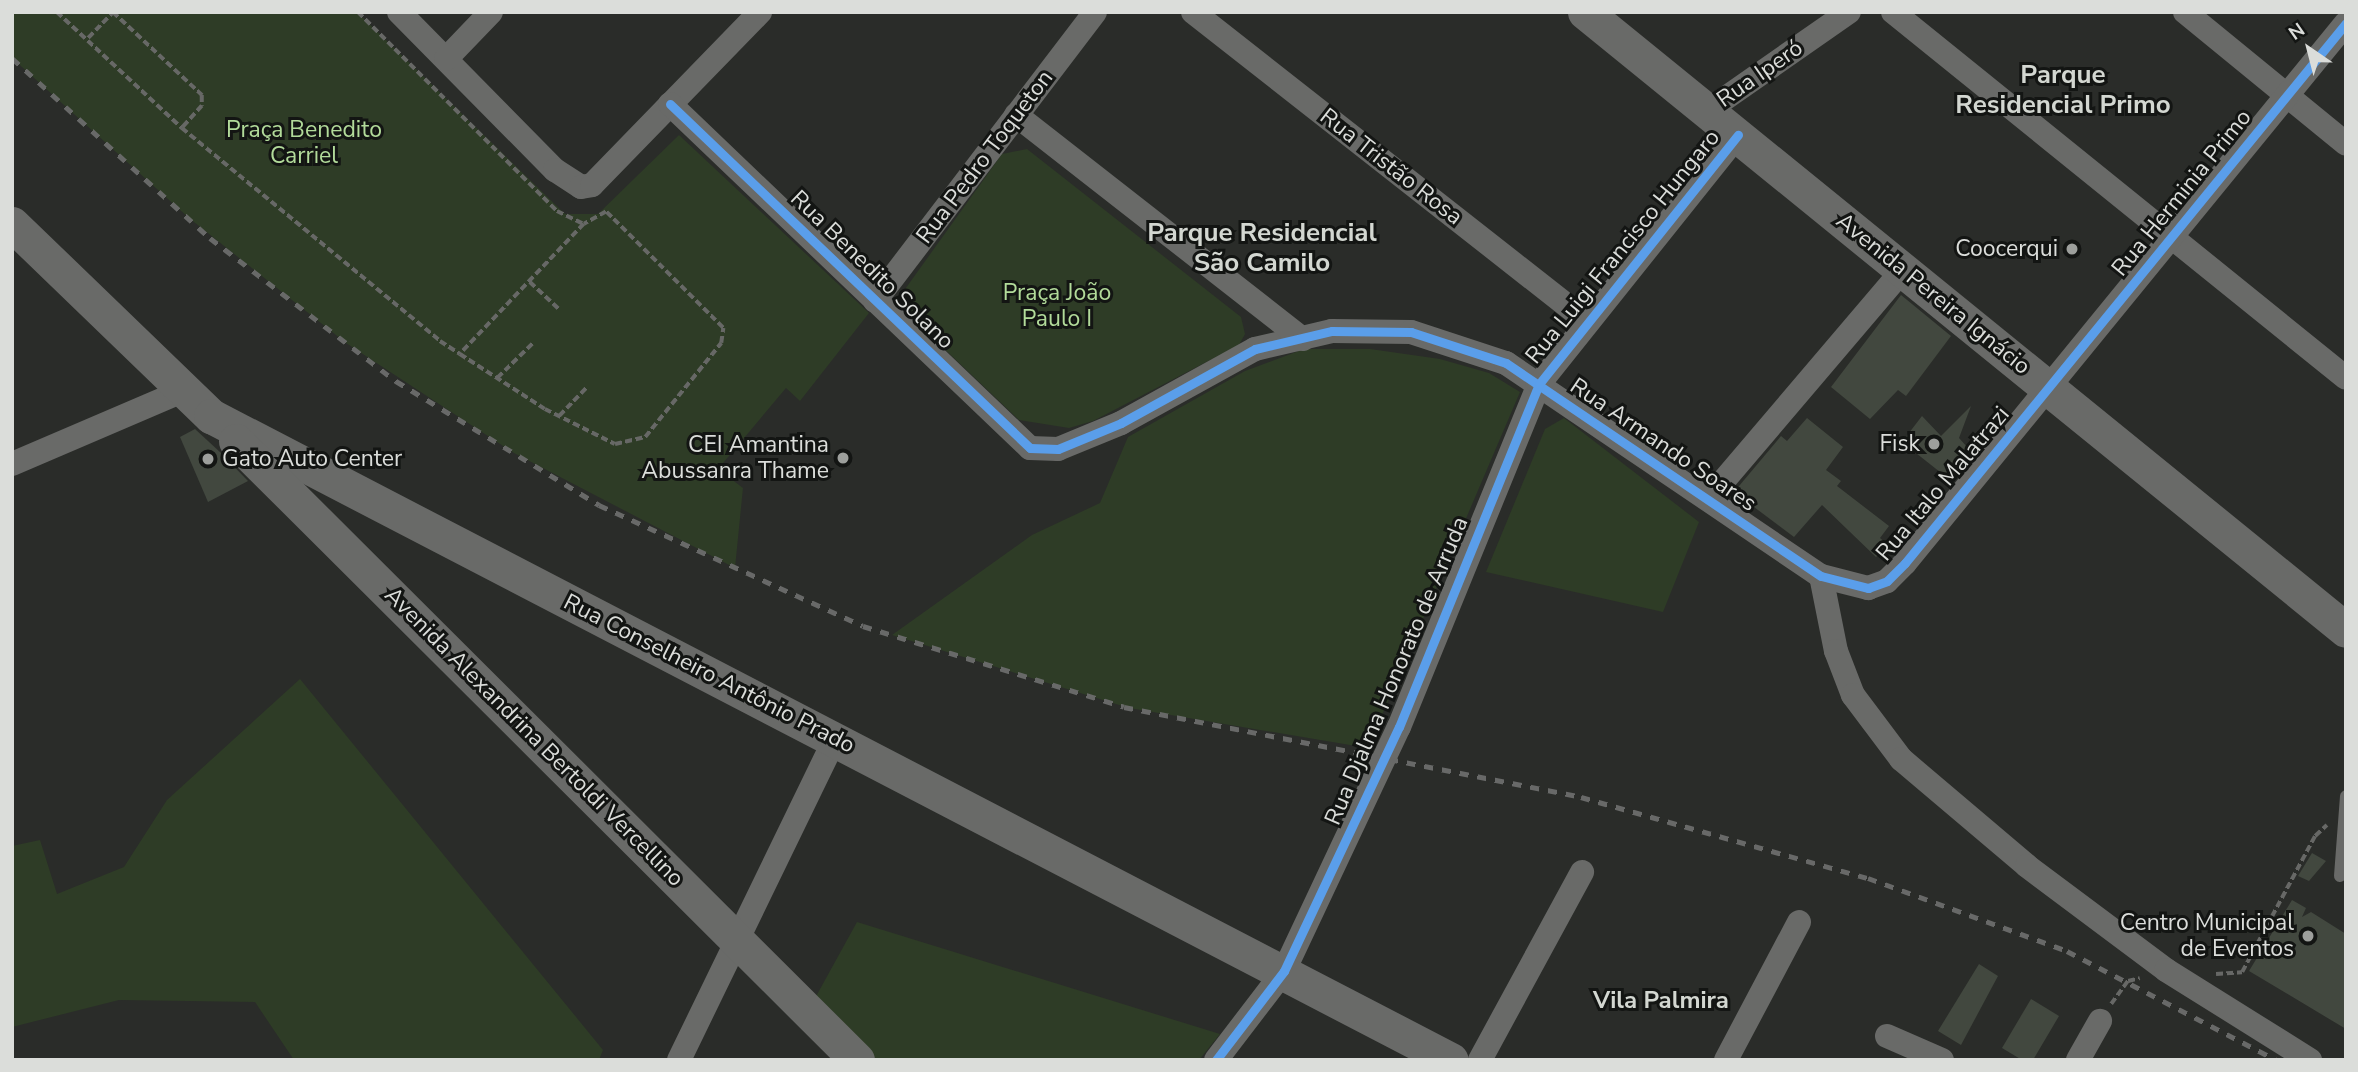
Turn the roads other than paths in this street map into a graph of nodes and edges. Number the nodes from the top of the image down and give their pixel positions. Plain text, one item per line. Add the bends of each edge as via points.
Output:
1 (399, 12) edge
2 (491, 12) edge
3 (760, 12) edge
4 (1095, 12) edge
5 (1193, 12) edge
6 (1585, 12) edge
7 (1849, 12) edge
8 (1893, 12) edge
9 (2185, 12) edge
10 (2346, 23) edge
11 (446, 59) junction
12 (2287, 95) junction
13 (670, 104) junction
14 (1707, 111) junction
15 (1016, 115) junction
16 (1738, 135) junction
17 (2346, 144) edge
18 (12, 224) edge
19 (2171, 237) junction
20 (1903, 270) junction
21 (875, 301) junction
22 (1588, 322) junction
23 (1303, 339) junction
24 (2346, 378) edge
25 (1539, 384) junction
26 (2048, 388) junction
27 (185, 390) junction
28 (211, 416) junction
29 (1052, 450) joint
30 (12, 464) edge
31 (326, 475) junction
32 (1708, 499) junction
33 (307, 513) junction
34 (1821, 576) junction
35 (1857, 588) joint
36 (2346, 629) edge
37 (835, 739) junction
38 (2346, 796) edge
39 (1583, 872) dead end
40 (2340, 876) dead end
41 (1799, 922) dead end
42 (737, 941) junction
43 (1284, 971) junction
44 (2101, 1021) road end
45 (1887, 1036) dead end
46 (1412, 1051) edge
47 (679, 1060) edge
48 (857, 1060) edge
49 (1216, 1060) edge
50 (1451, 1060) edge
51 (1480, 1060) edge
52 (1726, 1060) edge
53 (1942, 1060) edge
54 (2078, 1060) edge
55 (2310, 1060) edge

1 - 11 street
2 - 11 street
3 - 13 street
4 - 15 street, Rua Pedro Toqueton
5 - 22 street, Rua Tristão Rosa
6 - 14 main road, Avenida Pereira Ignácio
7 - 14 street, Rua Iperó
8 - 19 street
9 - 12 street
10 - 12 street, Rua Herminia Primo
11 - 13 street via 565,180 592,185
12 - 17 street
12 - 19 street, Rua Herminia Primo
13 - 21 street, Rua Benedito Solano
14 - 16 main road, Avenida Pereira Ignácio
15 - 21 street, Rua Pedro Toqueton
15 - 23 street
16 - 20 main road, Avenida Pereira Ignácio
16 - 22 street, Rua Luigi Francisco Hungaro
18 - 27 main road, Rua Conselheiro Antônio Prado
19 - 24 street
19 - 26 street, Rua Herminia Primo
20 - 26 main road, Avenida Pereira Ignácio
20 - 32 street
21 - 29 street, Rua Benedito Solano via 1017,441
22 - 25 street, Rua Luigi Francisco Hungaro
23 - 25 street, Rua Armando Soares via 1331,331 1411,332 1471,347
23 - 29 street, Rua Armando Soares via 1255,349 1121,423
25 - 32 street, Rua Armando Soares
25 - 43 street, Rua Djalma Honorato de Arruda via 1399,727
26 - 35 street, Rua Italo Malatrazi via 1892,576
26 - 36 main road, Avenida Pereira Ignácio
27 - 28 main road, Rua Conselheiro Antônio Prado
27 - 30 street
28 - 31 main road, Rua Conselheiro Antônio Prado
28 - 33 main road, Avenida Alexandrina Bertoldi Vercellino
31 - 33 main road via 311,490
31 - 37 main road, Rua Conselheiro Antônio Prado
32 - 34 street, Rua Armando Soares
33 - 42 main road, Avenida Alexandrina Bertoldi Vercellino
34 - 35 street, Rua Armando Soares
34 - 55 street via 1836,651 1853,695 1901,759 2027,866 2166,970
37 - 42 street
37 - 43 main road, Rua Conselheiro Antônio Prado
38 - 40 lane via 2340,814
39 - 51 street
41 - 52 street
42 - 47 street
42 - 48 main road, Avenida Alexandrina Bertoldi Vercellino
43 - 46 main road, Rua Conselheiro Antônio Prado
43 - 49 street, Rua Djalma Honorato de Arruda
44 - 54 street
45 - 53 street
46 - 50 main road, Rua Conselheiro Antônio Prado

